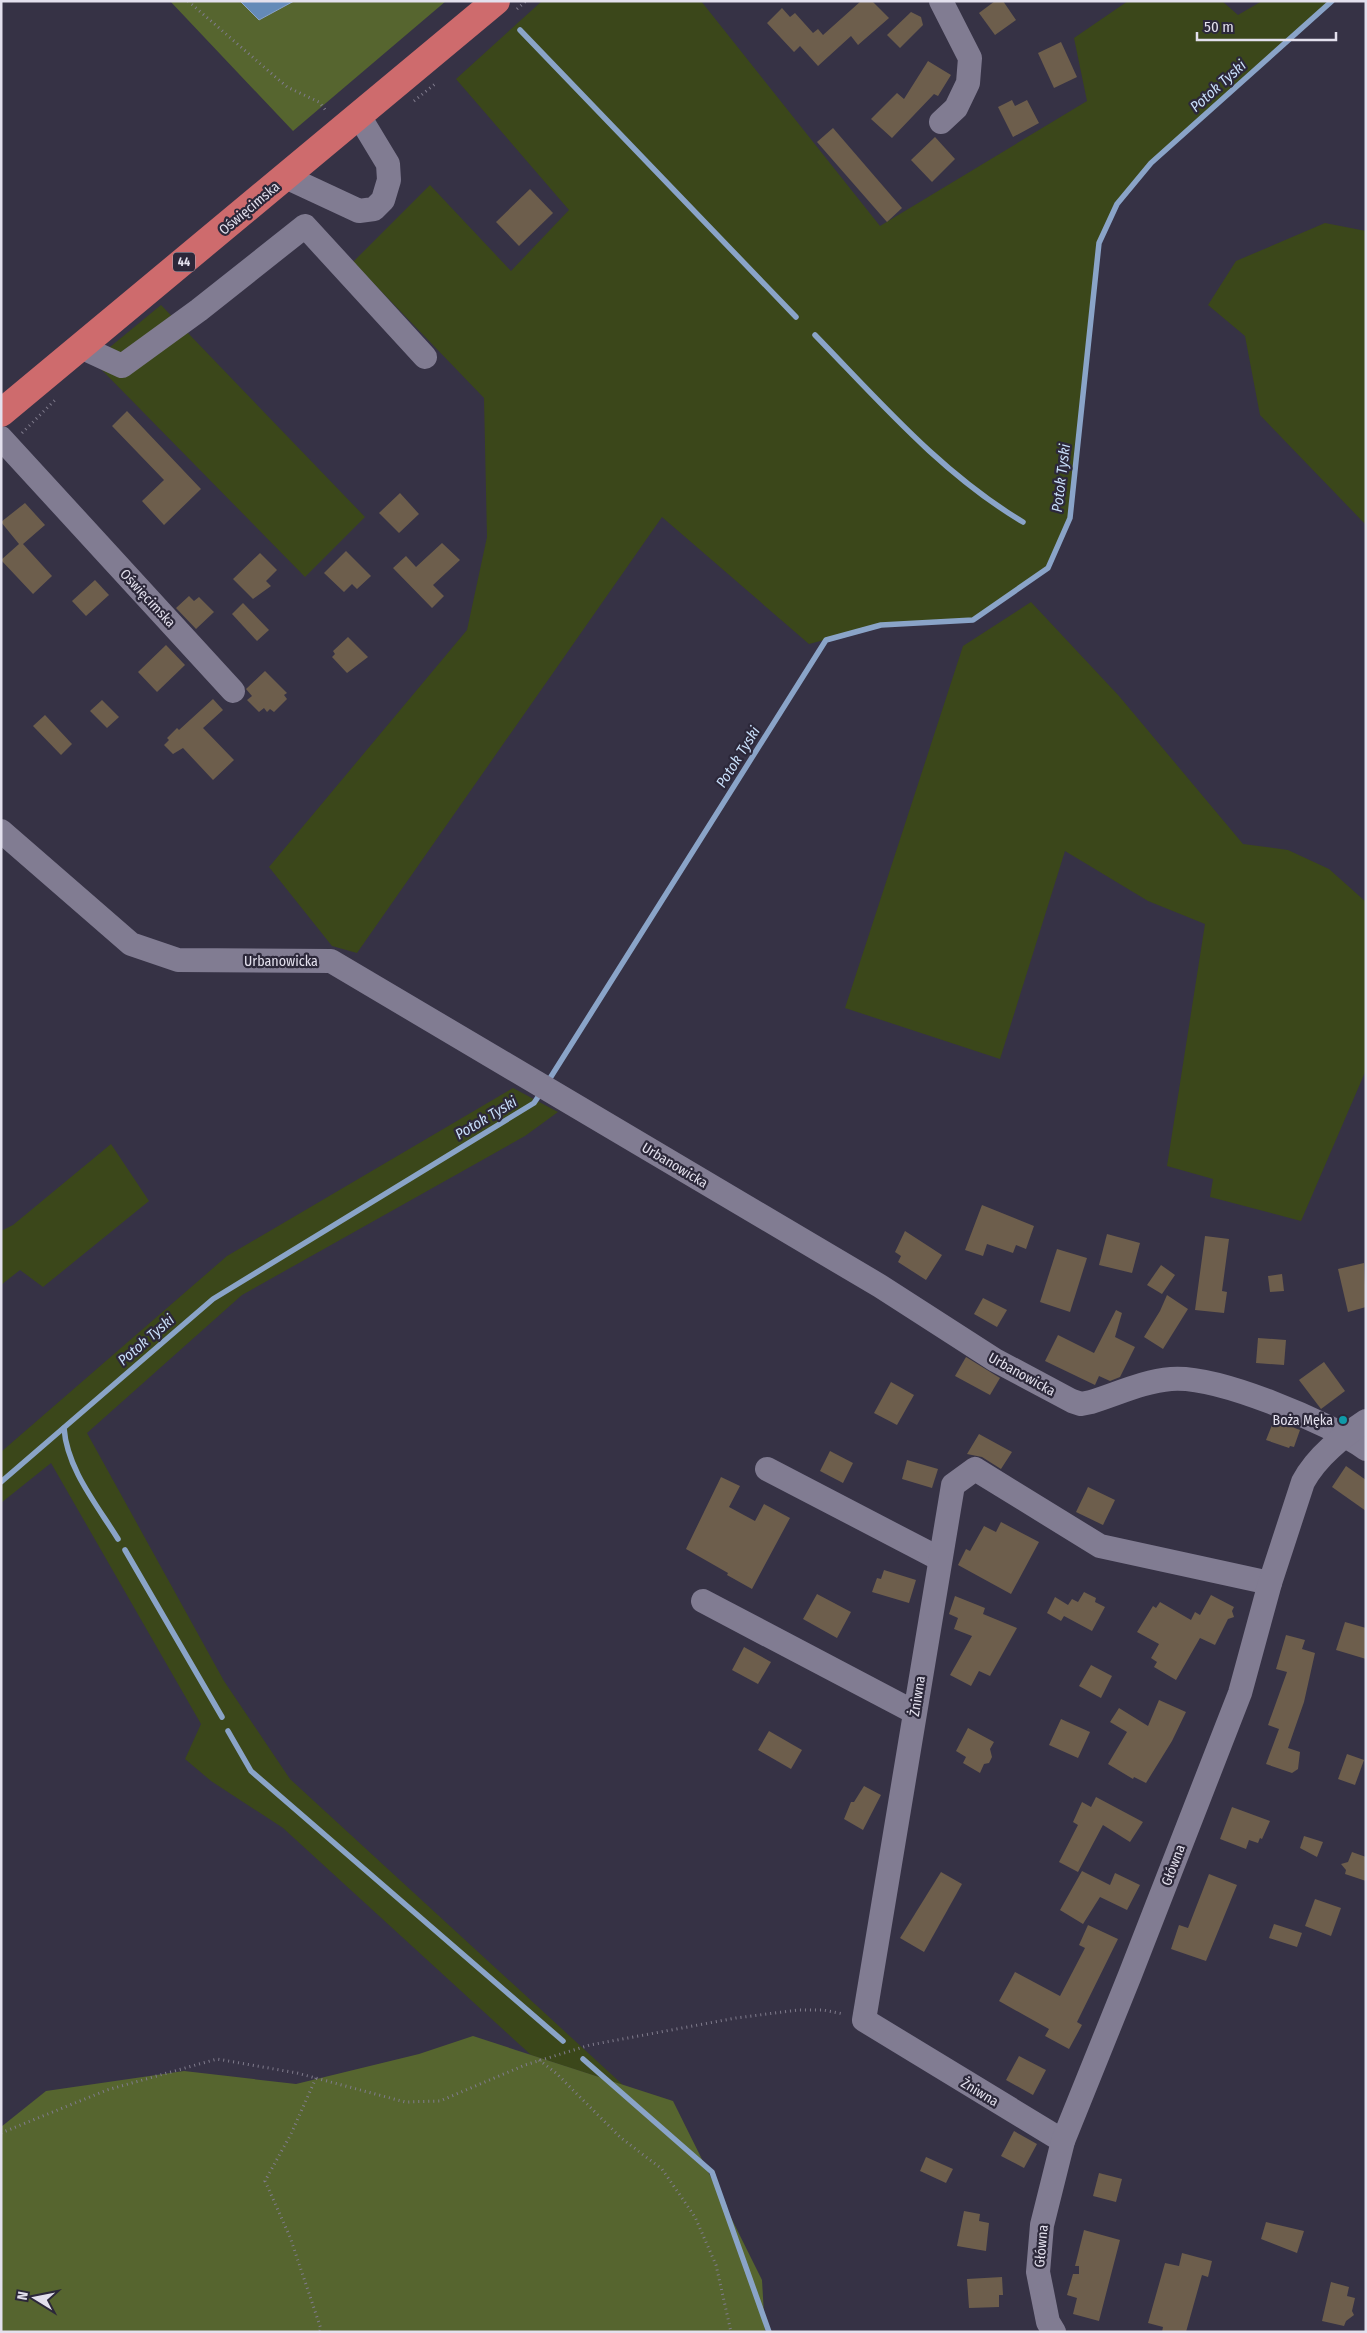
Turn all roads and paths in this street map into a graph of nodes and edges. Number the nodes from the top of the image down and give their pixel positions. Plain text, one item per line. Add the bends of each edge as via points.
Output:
1 (188, 1) edge
2 (496, 1) edge
3 (941, 1) edge
4 (941, 122) dead end
5 (350, 123) junction
6 (286, 177) junction
7 (81, 347) junction
8 (425, 357) dead end
9 (1, 413) edge
10 (1, 438) edge
11 (233, 691) dead end
12 (1, 831) edge
13 (1366, 1421) edge
14 (1345, 1435) junction
15 (1366, 1449) edge
16 (766, 1469) dead end
17 (940, 1559) junction
18 (1270, 1582) junction
19 (703, 1601) dead end
20 (914, 1712) junction
21 (864, 2020) junction
22 (539, 2060) junction
23 (316, 2078) junction
24 (1, 2132) edge
25 (1063, 2141) junction
26 (319, 2332) edge
27 (731, 2332) edge
28 (1054, 2332) edge

1 - 5 path via 287,86
2 - 5 highway, Oświęcimska / 44
3 - 4 street via 970,58 968,84 956,108
5 - 6 highway, Oświęcimska / 44
5 - 6 street via 388,164 389,180 383,200 374,208 358,211
6 - 7 highway, Oświęcimska / 44
7 - 8 street via 122,366 305,226
7 - 9 highway, Oświęcimska / 44
10 - 11 street, Oświęcimska
12 - 14 street, Urbanowicka via 131,944 178,960 331,961 880,1286 995,1360 1072,1401 1081,1404 1152,1383 1171,1379 1191,1380 1254,1396
13 - 14 street, Główna
14 - 15 street, Urbanowicka
14 - 18 street, Główna via 1311,1467 1303,1482
16 - 17 street
17 - 18 street, Żniwna via 953,1485 975,1469 1100,1546
17 - 20 street, Żniwna
18 - 25 street, Główna via 1240,1693
19 - 20 street
20 - 21 street, Żniwna
21 - 22 path via 823,2010 798,2010 652,2033 590,2045
21 - 25 street, Żniwna
22 - 23 path via 440,2101 405,2102
22 - 27 path via 622,2138 662,2169 695,2218 716,2265
23 - 24 path via 217,2059 107,2090
23 - 26 path via 265,2181 290,2237 321,2328
25 - 28 street, Główna via 1042,2225 1038,2272 1048,2322

